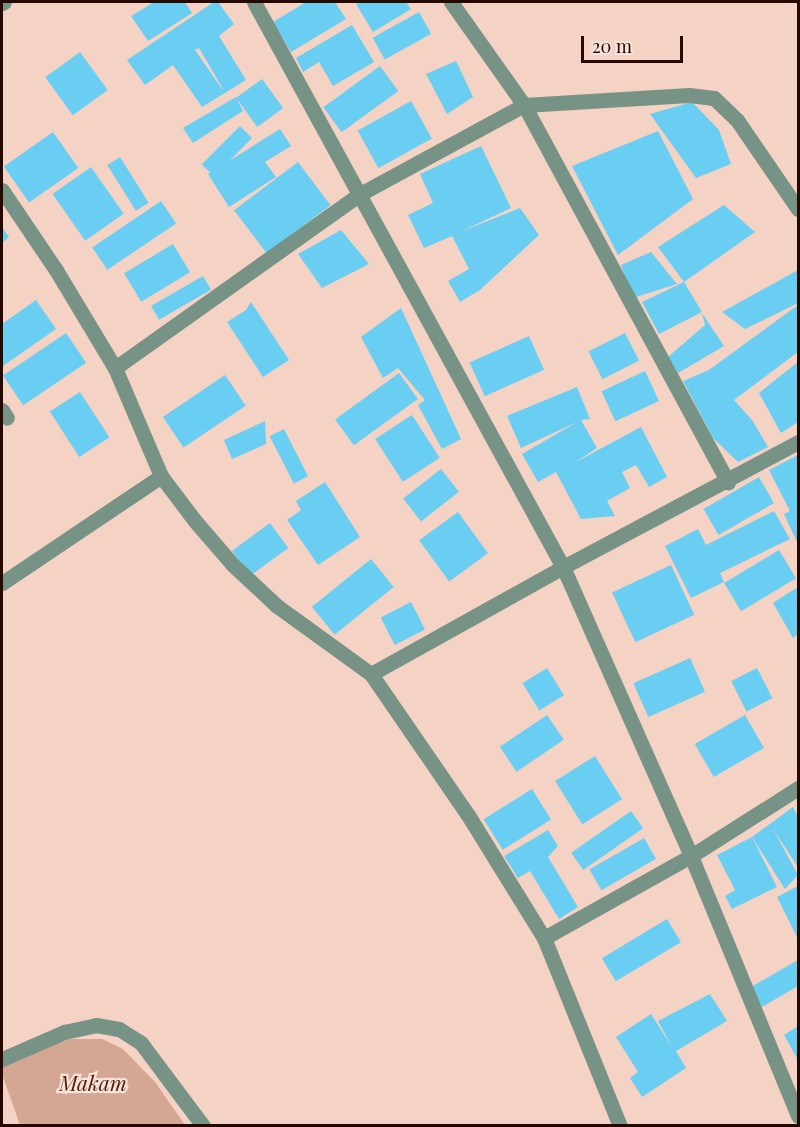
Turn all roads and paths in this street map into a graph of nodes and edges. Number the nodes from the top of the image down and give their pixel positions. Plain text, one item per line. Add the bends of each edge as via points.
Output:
1 (254, 2) edge
2 (451, 2) edge
3 (524, 105) junction
4 (2, 190) edge
5 (360, 194) junction
6 (798, 209) edge
7 (115, 368) junction
8 (798, 442) edge
9 (161, 476) junction
10 (728, 482) junction
11 (563, 567) junction
12 (2, 583) edge
13 (371, 674) junction
14 (798, 788) edge
15 (691, 856) junction
16 (544, 938) junction
17 (2, 1059) edge
18 (798, 1116) edge
19 (203, 1125) edge
20 (620, 1125) edge

1 - 5 street
2 - 3 street
3 - 5 street
3 - 6 street via 689,95 714,98 736,120
3 - 10 street
4 - 7 street
5 - 7 street
5 - 11 street
7 - 9 street
8 - 10 street
9 - 12 street
9 - 13 street via 232,565 277,606
10 - 11 street
11 - 13 street
11 - 15 street
13 - 16 street via 468,815
14 - 15 street
15 - 16 street
15 - 18 street
16 - 20 street
17 - 19 street via 64,1032 96,1025 119,1029 141,1043

